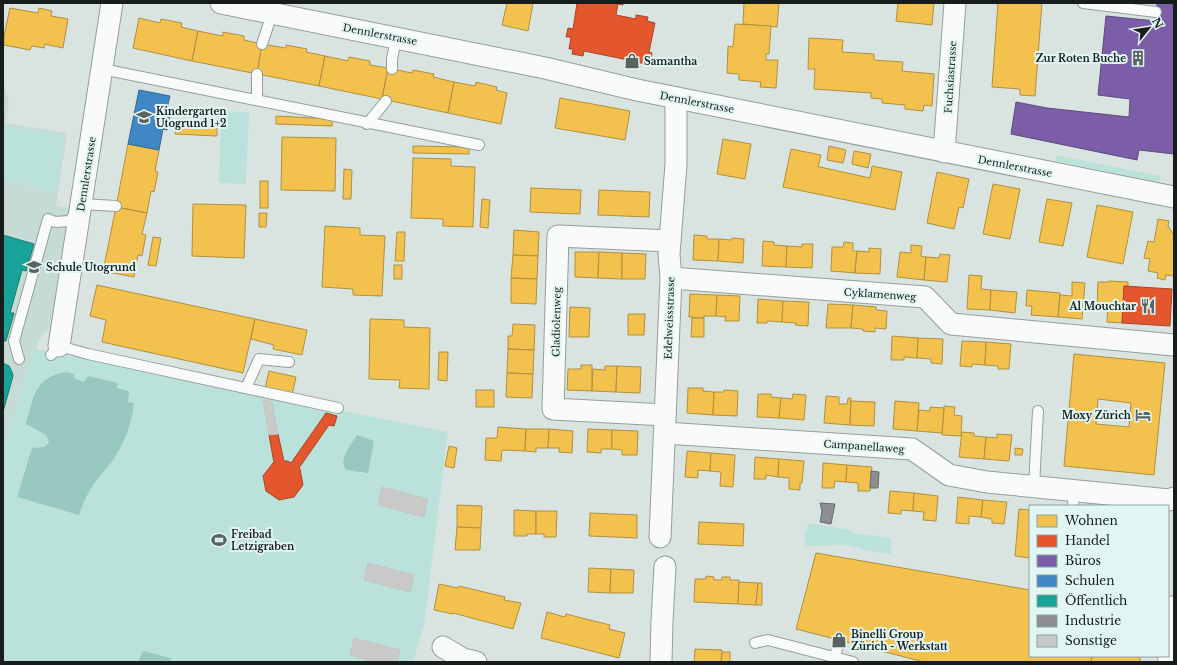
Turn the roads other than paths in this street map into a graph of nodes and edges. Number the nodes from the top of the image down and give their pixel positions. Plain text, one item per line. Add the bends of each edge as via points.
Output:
1 (112, 3) edge
2 (221, 3) edge
3 (955, 3) edge
4 (1083, 3) edge
5 (1156, 12) dead end
6 (272, 14) junction
7 (396, 38) junction
8 (262, 44) dead end
9 (102, 69) junction
10 (392, 69) dead end
11 (257, 74) dead end
12 (676, 98) junction
13 (257, 100) junction
14 (386, 101) dead end
15 (367, 124) junction
16 (479, 145) dead end
17 (944, 152) junction
18 (1174, 197) edge
19 (81, 204) junction
20 (116, 206) dead end
21 (670, 241) junction
22 (671, 278) junction
23 (1174, 346) edge
24 (55, 350) joint
25 (19, 359) dead end
26 (288, 362) dead end
27 (246, 388) junction
28 (338, 408) dead end
29 (1038, 411) dead end
30 (665, 424) junction
31 (1034, 486) junction
32 (1073, 498) edge
33 (1174, 498) edge
34 (660, 538) dead end
35 (665, 566) dead end
36 (1174, 607) edge
37 (839, 640) dead end
38 (755, 643) dead end
39 (444, 647) dead end
40 (835, 657) junction
41 (476, 662) edge
42 (662, 662) edge
43 (853, 662) edge
44 (1169, 662) edge

1 - 9 street, Dennlerstrasse
2 - 6 street, Dennlerstrasse
3 - 17 street, Fuchsiastrasse
4 - 5 lane
6 - 7 street, Dennlerstrasse
6 - 8 lane
7 - 10 lane
7 - 12 street, Dennlerstrasse
9 - 13 lane
9 - 19 street, Dennlerstrasse
11 - 13 lane
12 - 17 street, Dennlerstrasse
12 - 21 street, Edelweissstrasse via 676,164
13 - 15 lane
14 - 15 lane
15 - 16 lane
17 - 18 street, Dennlerstrasse
19 - 20 lane
19 - 24 street, Dennlerstrasse
19 - 25 lane via 70,221 55,222 48,219 14,341
21 - 22 street, Edelweissstrasse
21 - 30 street, Gladiolenweg via 558,236 554,409
22 - 23 street, Cyklamenweg via 925,297 951,324
22 - 30 street, Edelweissstrasse
24 - 27 lane via 88,354
26 - 27 lane via 259,359
27 - 28 lane
29 - 31 lane
30 - 31 street, Campanellaweg via 912,449 949,475 987,482
30 - 34 street, Edelweissstrasse
31 - 32 street, Campanellaweg
32 - 33 street, Campanellaweg
35 - 42 street
36 - 44 street
37 - 40 lane
38 - 40 lane via 768,640
39 - 41 street via 463,659
40 - 43 lane

